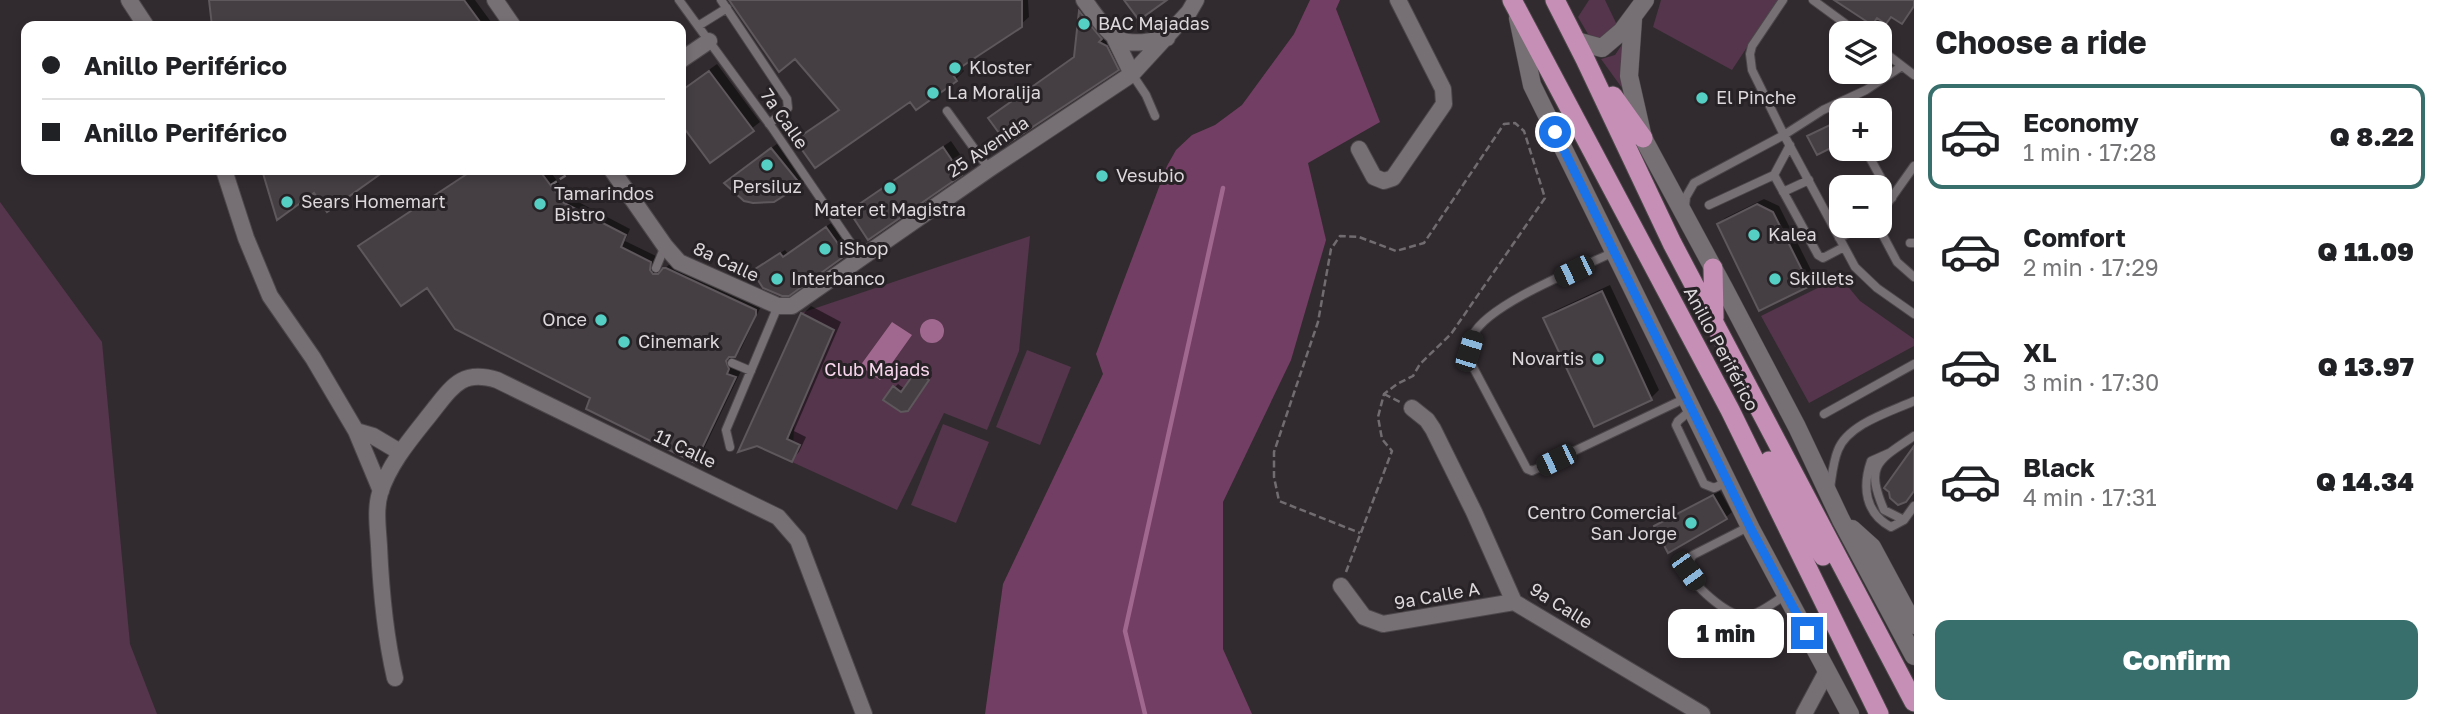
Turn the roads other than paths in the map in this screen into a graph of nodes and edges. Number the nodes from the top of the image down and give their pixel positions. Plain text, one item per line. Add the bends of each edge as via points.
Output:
1 (129, 0) edge
2 (496, 0) edge
3 (679, 0) edge
4 (721, 0) edge
5 (1084, 0) edge
6 (1196, 0) edge
7 (1398, 0) edge
8 (1783, 0) edge
9 (1813, 0) edge
10 (1514, 5) edge
11 (1561, 7) edge
12 (1637, 7) edge
13 (727, 8) junction
14 (143, 21) edge
15 (510, 21) edge
16 (1842, 21) edge
17 (698, 26) junction
18 (1115, 38) junction
19 (1167, 38) junction
20 (709, 41) junction
21 (1581, 50) junction
22 (686, 57) edge
23 (1892, 58) edge
24 (1902, 66) junction
25 (1132, 74) junction
26 (1914, 75) edge
27 (1854, 98) edge
28 (947, 111) dead end
29 (1829, 112) edge
30 (1155, 116) dead end
31 (769, 124) junction
32 (1784, 135) junction
33 (1643, 138) junction
34 (1790, 145) junction
35 (1359, 149) dead end
36 (1914, 166) edge
37 (989, 169) junction
38 (1774, 174) junction
39 (226, 175) edge
40 (615, 175) edge
41 (1809, 180) junction
42 (1783, 192) junction
43 (1892, 198) edge
44 (1709, 205) dead end
45 (1684, 213) junction
46 (1829, 219) edge
47 (1839, 238) edge
48 (1884, 238) edge
49 (665, 246) junction
50 (1844, 247) junction
51 (1614, 252) junction
52 (862, 258) junction
53 (656, 268) dead end
54 (1713, 268) junction
55 (1914, 277) edge
56 (782, 307) junction
57 (1914, 314) edge
58 (1714, 323) junction
59 (732, 363) dead end
60 (1914, 364) edge
61 (751, 371) junction
62 (1914, 401) edge
63 (1689, 404) junction
64 (1412, 408) dead end
65 (1730, 410) junction
66 (1824, 414) dead end
67 (356, 432) junction
68 (1914, 436) edge
69 (730, 447) dead end
70 (400, 452) junction
71 (381, 491) junction
72 (1829, 494) junction
73 (1914, 506) edge
74 (1841, 520) junction
75 (1750, 526) junction
76 (1341, 586) road end
77 (1786, 595) junction
78 (1514, 601) junction
79 (1914, 625) edge
80 (1914, 656) edge
81 (1827, 671) junction
82 (395, 678) dead end
83 (1914, 702) edge
84 (1842, 709) edge
85 (864, 714) edge
86 (1702, 714) edge
87 (1804, 714) edge
88 (1879, 714) edge
89 (1905, 714) edge

1 - 14 street
2 - 15 street
3 - 17 lane, 7a Calle
4 - 13 lane
5 - 18 street
6 - 19 street, 25 Avenida
7 - 35 street via 1443,89 1444,104 1393,177 1384,181 1374,177
8 - 32 lane via 1755,38 1750,54 1752,70
9 - 16 lane
10 - 51 street, Anillo Periférico via 1532,85
10 - 65 highway, Anillo Periférico
11 - 21 highway, Anillo Periférico
12 - 21 street via 1602,48
12 - 33 street, Anillo Periférico via 1629,76
13 - 17 lane
13 - 31 lane via 787,99 788,108
17 - 20 lane, 7a Calle
18 - 19 street via 1126,43
18 - 25 street
19 - 25 street, 25 Avenida
20 - 22 street
20 - 31 lane, 7a Calle
21 - 33 highway
21 - 58 highway, Anillo Periférico
23 - 24 lane
24 - 26 lane
24 - 27 lane
25 - 30 lane
25 - 37 street, 25 Avenida
28 - 37 lane
29 - 32 lane
31 - 52 lane, 7a Calle
32 - 34 lane
32 - 45 lane via 1694,183
33 - 45 street, Anillo Periférico
34 - 38 lane
34 - 41 lane
36 - 43 lane
37 - 52 street, 25 Avenida
38 - 42 lane
38 - 44 lane
39 - 67 street, 11 Calle via 270,296
40 - 49 street, 8a Calle
41 - 42 lane
41 - 46 lane
42 - 50 lane via 1818,255 1824,258
45 - 54 street, Anillo Periférico
47 - 50 lane
48 - 55 lane via 1897,262
49 - 53 lane
49 - 56 street, 8a Calle via 679,262
50 - 57 lane via 1855,267
51 - 63 street, Anillo Periférico
51 - 63 lane via 1502,306 1485,319 1473,335 1469,351 1473,367 1532,471
52 - 56 street, 25 Avenida via 799,303
54 - 58 highway
54 - 72 street, Anillo Periférico
56 - 61 lane
58 - 83 highway, Anillo Periférico
59 - 61 lane
60 - 66 lane
61 - 69 lane via 726,430
62 - 72 lane via 1848,435 1838,448
63 - 75 street, Anillo Periférico
64 - 78 street, 9a Calle via 1433,429
65 - 88 highway, Anillo Periférico
65 - 89 highway via 1770,462
67 - 70 street
67 - 71 street, 11 Calle
68 - 73 lane via 1878,465 1874,480 1884,510 1904,520
70 - 71 street, 11 Calle
70 - 85 street, 11 Calle via 454,385 466,378 489,378 774,514 798,540
71 - 82 street, 11 Calle via 380,584
72 - 74 street, Anillo Periférico
74 - 79 street via 1871,547
74 - 80 street, Anillo Periférico
75 - 77 street, Anillo Periférico
75 - 77 lane via 1693,555 1688,571 1708,597 1738,615 1750,615
76 - 78 street, 9a Calle A via 1364,617 1382,624
77 - 81 street, Anillo Periférico
78 - 86 street, 9a Calle
81 - 84 street, Anillo Periférico
81 - 87 street

